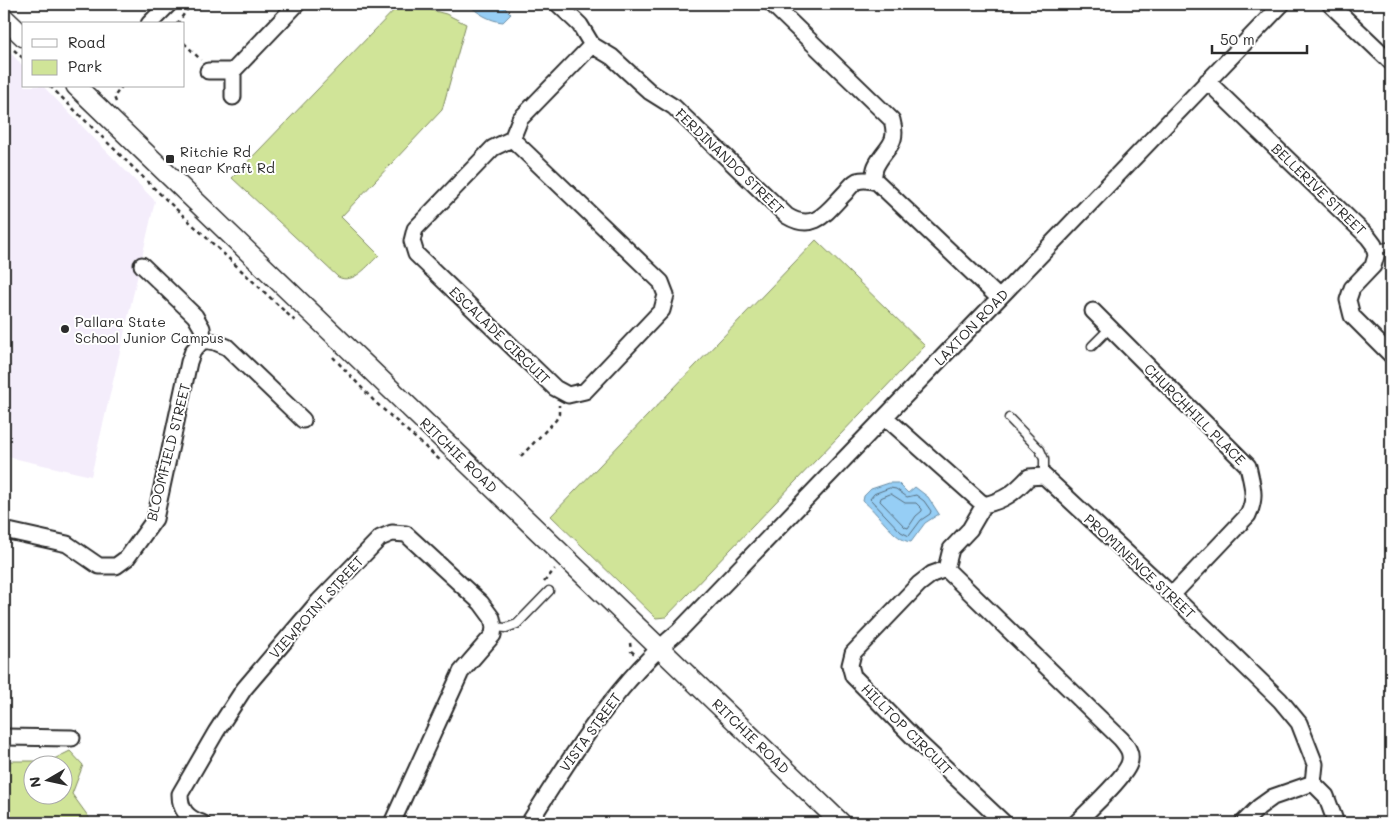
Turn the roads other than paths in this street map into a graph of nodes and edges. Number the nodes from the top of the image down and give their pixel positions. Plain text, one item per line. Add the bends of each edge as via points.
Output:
1 (168, 4) edge
2 (297, 4) edge
3 (558, 4) edge
4 (772, 4) edge
5 (1282, 4) edge
6 (1330, 4) edge
7 (4, 18) edge
8 (151, 22) edge
9 (22, 34) edge
10 (592, 45) junction
11 (1391, 62) edge
12 (207, 66) road end
13 (233, 71) junction
14 (1207, 81) junction
15 (83, 88) edge
16 (233, 97) dead end
17 (512, 139) junction
18 (873, 181) junction
19 (1391, 246) edge
20 (1375, 250) junction
21 (142, 266) dead end
22 (999, 298) junction
23 (1093, 311) dead end
24 (1110, 328) junction
25 (203, 340) junction
26 (1092, 346) dead end
27 (1391, 354) edge
28 (884, 417) junction
29 (1009, 418) dead end
30 (303, 420) dead end
31 (1044, 476) junction
32 (984, 505) junction
33 (4, 530) edge
34 (946, 569) junction
35 (549, 590) dead end
36 (1172, 595) junction
37 (494, 627) junction
38 (659, 647) junction
39 (4, 737) edge
40 (72, 738) dead end
41 (1314, 784) junction
42 (202, 823) edge
43 (392, 823) edge
44 (529, 823) edge
45 (841, 823) edge
46 (1004, 823) edge
47 (1076, 823) edge
48 (1243, 823) edge
49 (1336, 823) edge

1 - 8 street
2 - 13 street
3 - 10 street, FERDINANDO STREET via 580,25
4 - 18 street via 892,120 895,132 892,143 876,167
5 - 14 street, LAXTON ROAD
6 - 11 street
7 - 9 street
10 - 17 street via 520,119
10 - 18 street, FERDINANDO STREET via 612,56 650,92 674,107 797,222 808,223 818,219 856,182
12 - 13 street
13 - 16 street
14 - 20 street, BELLERIVE STREET via 1368,237
14 - 22 street, LAXTON ROAD
15 - 38 street, RITCHIE ROAD
17 - 17 street, ESCALADE CIRCUIT via 493,148 415,229 412,243 416,254 554,388 568,395 585,391 662,310 666,296 661,282
18 - 22 street
19 - 20 lane
20 - 27 street via 1373,266 1352,288 1348,300 1352,316
21 - 25 street via 195,316 202,328
22 - 28 street, LAXTON ROAD
23 - 24 street, CHURCHHILL PLACE
24 - 26 lane
24 - 36 street, CHURCHHILL PLACE via 1248,466 1254,496 1248,515
25 - 30 street via 227,347
25 - 33 street, BLOOMFIELD STREET via 193,351 189,362 155,519 127,558 116,566 98,566 67,544
28 - 32 street
28 - 38 street, LAXTON ROAD via 679,631
29 - 31 lane via 1040,450 1044,459
31 - 32 street via 1028,477 1008,497
31 - 36 street, PROMINENCE STREET
32 - 34 street via 970,529 951,549
34 - 46 street, HILLTOP CIRCUIT via 918,584 853,653 850,665 853,676
34 - 47 street via 1122,739 1130,751 1130,763 1122,776
35 - 37 lane via 517,624 506,628
36 - 41 street, PROMINENCE STREET via 1280,700 1299,723 1315,764
37 - 42 street, VIEWPOINT STREET via 492,618 481,603 406,534 380,538 319,601 244,689 216,732 180,794 184,811 192,820
37 - 43 street via 493,635 461,672
38 - 44 street, VISTA STREET via 607,706
38 - 45 street, RITCHIE ROAD
39 - 40 street
41 - 48 street via 1273,797
41 - 49 street via 1326,796

